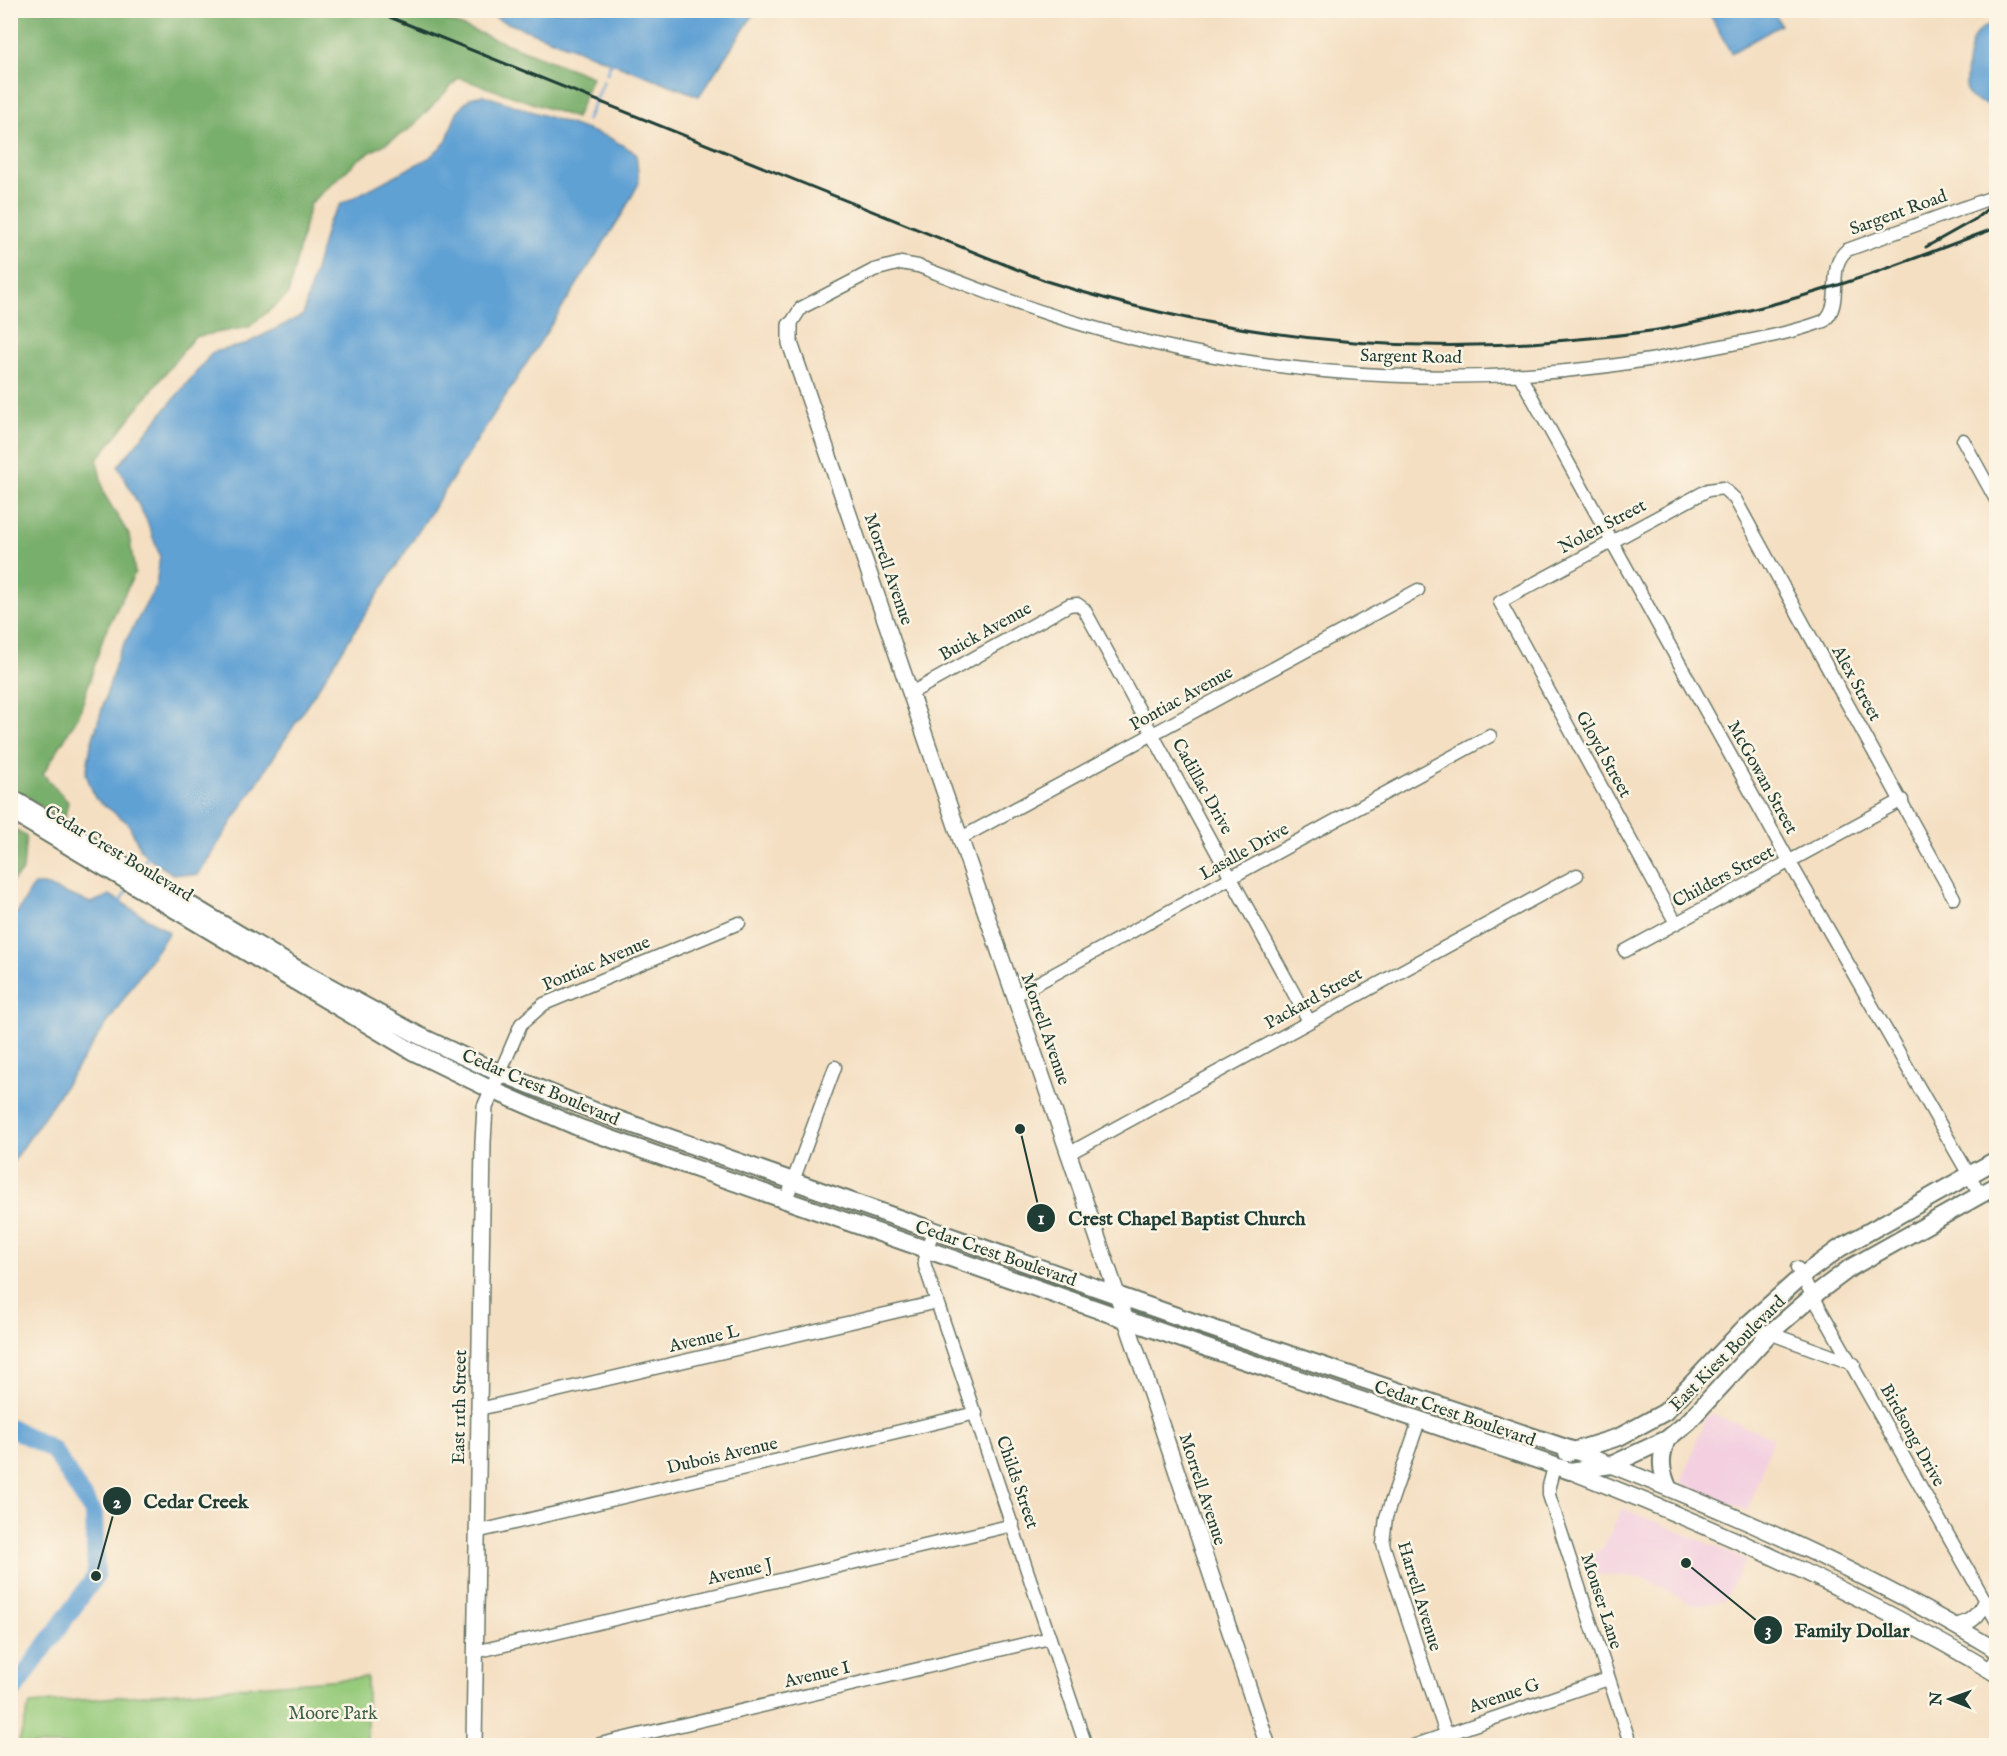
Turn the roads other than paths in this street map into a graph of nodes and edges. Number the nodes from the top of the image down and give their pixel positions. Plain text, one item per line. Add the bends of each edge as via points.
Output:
1 (1996, 195) edge
2 (790, 325) joint
3 (1519, 374) junction
4 (1963, 440) dead end
5 (1723, 488) joint
6 (1996, 500) edge
7 (1611, 542) junction
8 (1418, 590) dead end
9 (1500, 602) joint
10 (1077, 604) joint
11 (911, 693) junction
12 (1153, 734) junction
13 (1490, 736) dead end
14 (10, 797) edge
15 (1902, 800) junction
16 (10, 811) edge
17 (961, 838) junction
18 (1789, 861) junction
19 (1577, 875) dead end
20 (1233, 877) junction
21 (1954, 898) dead end
22 (1676, 922) junction
23 (739, 923) dead end
24 (1625, 951) dead end
25 (296, 975) junction
26 (1014, 996) junction
27 (1309, 1021) junction
28 (835, 1067) dead end
29 (500, 1073) junction
30 (492, 1090) junction
31 (1068, 1154) junction
32 (1996, 1160) edge
33 (1969, 1175) junction
34 (793, 1180) junction
35 (1996, 1186) edge
36 (1980, 1194) junction
37 (786, 1200) junction
38 (933, 1230) junction
39 (927, 1250) junction
40 (1799, 1272) junction
41 (1115, 1293) junction
42 (1814, 1295) junction
43 (937, 1302) junction
44 (1126, 1319) junction
45 (1747, 1325) junction
46 (1769, 1334) junction
47 (1854, 1364) junction
48 (1427, 1400) junction
49 (479, 1409) junction
50 (975, 1413) junction
51 (1419, 1421) junction
52 (1667, 1439) junction
53 (1575, 1451) junction
54 (1611, 1465) junction
55 (1562, 1469) junction
56 (1668, 1487) junction
57 (1703, 1501) junction
58 (1694, 1522) junction
59 (1013, 1525) junction
60 (1752, 1525) junction
61 (476, 1532) junction
62 (1744, 1543) junction
63 (1985, 1602) junction
64 (1996, 1620) edge
65 (1956, 1626) junction
66 (1050, 1638) junction
67 (1996, 1650) edge
68 (475, 1652) junction
69 (1994, 1668) edge
70 (1608, 1679) junction
71 (1448, 1740) edge
72 (474, 1746) edge
73 (592, 1746) edge
74 (1086, 1746) edge
75 (1268, 1746) edge
76 (1413, 1746) edge
77 (1631, 1746) edge

1 - 3 street, Sargent Road via 1846,250 1836,265 1831,315 1815,324 1661,359
2 - 3 street, Sargent Road via 801,309 874,270 901,263 1086,326 1262,364 1379,374
2 - 11 street, Morrell Avenue via 790,344
3 - 7 street, McGowan Street
4 - 6 street
5 - 7 street, Nolen Street via 1708,490
5 - 15 street, Alex Street via 1735,500
7 - 9 street, Nolen Street
7 - 18 street, McGowan Street
8 - 12 street, Pontiac Avenue
9 - 22 street, Gloyd Street
10 - 11 street, Buick Avenue
10 - 12 street, Cadillac Drive via 1084,609
11 - 17 street, Morrell Avenue
12 - 17 street, Pontiac Avenue
12 - 20 street, Cadillac Drive
13 - 20 street, Lasalle Drive
14 - 25 main road, Cedar Crest Boulevard
15 - 18 street, Childers Street
15 - 21 street, Alex Street
16 - 25 main road, Cedar Crest Boulevard
17 - 26 street, Morrell Avenue
18 - 22 street, Childers Street
18 - 33 street, McGowan Street
19 - 27 street, Packard Street
20 - 26 street, Lasalle Drive
20 - 27 street, Cadillac Drive
22 - 24 street, Childers Street
23 - 29 street, Pontiac Avenue via 544,1004 521,1024
25 - 29 main road, Cedar Crest Boulevard
25 - 30 main road, Cedar Crest Boulevard via 412,1051
26 - 31 street, Morrell Avenue
27 - 31 street, Packard Street
28 - 34 street
29 - 30 street, East 11th Street
29 - 34 main road, Cedar Crest Boulevard via 597,1112
30 - 37 main road, Cedar Crest Boulevard via 580,1128
30 - 49 street, East 11th Street via 485,1107 483,1142
31 - 41 street, Morrell Avenue
32 - 33 main road, East Kiest Boulevard
33 - 36 street, McGowan Street
33 - 40 main road, East Kiest Boulevard
34 - 37 street
34 - 38 main road, Cedar Crest Boulevard
35 - 36 main road, East Kiest Boulevard
36 - 42 main road, East Kiest Boulevard via 1850,1268
37 - 39 main road, Cedar Crest Boulevard
38 - 39 street, Childs Street
38 - 41 main road, Cedar Crest Boulevard
39 - 43 street, Childs Street via 925,1266
39 - 44 main road, Cedar Crest Boulevard
40 - 42 street, Birdsong Drive
40 - 45 main road, East Kiest Boulevard
41 - 44 street, Morrell Avenue
41 - 48 main road, Cedar Crest Boulevard
42 - 46 main road, East Kiest Boulevard
42 - 47 street, Birdsong Drive
43 - 49 street, Avenue L
43 - 50 street, Childs Street
44 - 51 main road, Cedar Crest Boulevard
44 - 75 street, Morrell Avenue
45 - 46 street
45 - 53 main road, East Kiest Boulevard via 1665,1412 1619,1437
46 - 47 street
46 - 52 main road, East Kiest Boulevard via 1688,1422
47 - 63 street, Birdsong Drive
48 - 51 main road
48 - 53 main road, Cedar Crest Boulevard
49 - 61 street, East 11th Street
50 - 59 street, Childs Street
50 - 61 street, Dubois Avenue
51 - 55 main road, Cedar Crest Boulevard
51 - 71 street, Harrell Avenue via 1386,1517 1383,1544
52 - 54 main road, East Kiest Boulevard
52 - 56 main road via 1661,1471
53 - 54 street, Cedar Crest Boulevard
53 - 55 main road, East Kiest Boulevard via 1557,1459
54 - 55 main road, East Kiest Boulevard
54 - 56 street, Cedar Crest Boulevard
55 - 58 street, Cedar Crest Boulevard
55 - 70 street, Mouser Lane via 1549,1486 1550,1495
56 - 57 street, Cedar Crest Boulevard
57 - 58 street
57 - 60 street, Cedar Crest Boulevard
58 - 62 street, Cedar Crest Boulevard
59 - 66 street, Childs Street
59 - 68 street, Avenue J
60 - 62 street
60 - 65 street, Cedar Crest Boulevard
61 - 68 street, East 11th Street
62 - 69 street, Cedar Crest Boulevard
63 - 64 street, Birdsong Drive
63 - 65 street via 1969,1623
65 - 67 street, Cedar Crest Boulevard
66 - 73 street, Avenue I
66 - 74 street, Childs Street
68 - 72 street, East 11th Street
70 - 71 street, Avenue G
70 - 77 street, Mouser Lane
71 - 76 street, Avenue G

